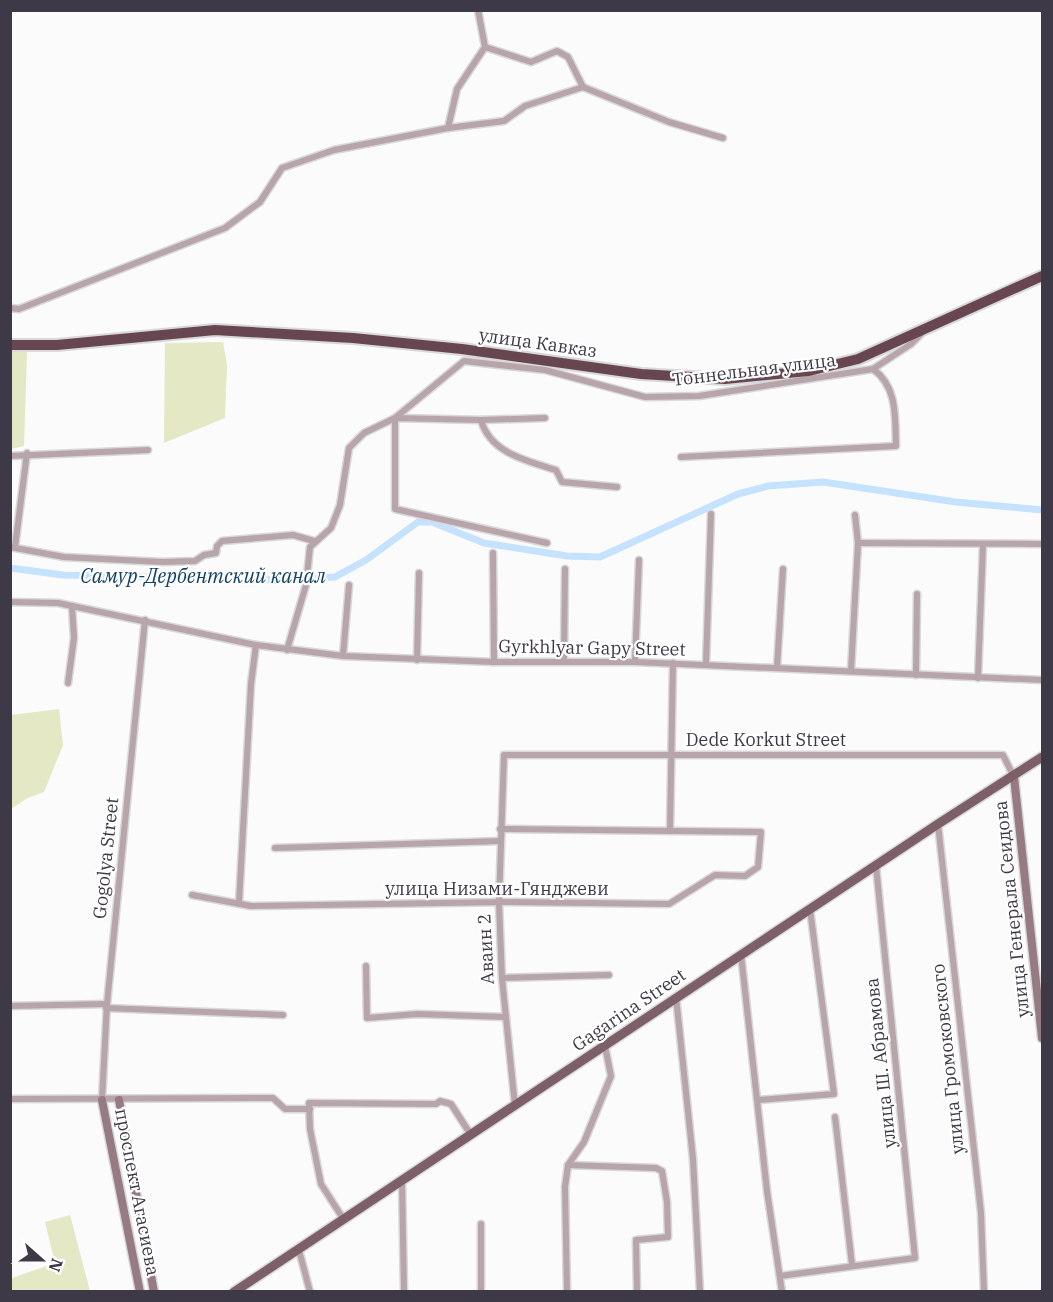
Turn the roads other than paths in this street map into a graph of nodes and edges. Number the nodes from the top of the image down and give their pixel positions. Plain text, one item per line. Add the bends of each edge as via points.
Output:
1 (478, 10) edge
2 (485, 47) junction
3 (583, 87) junction
4 (448, 128) junction
5 (723, 138) dead end
6 (1042, 276) edge
7 (10, 308) edge
8 (931, 324) junction
9 (10, 345) edge
10 (462, 348) junction
11 (454, 367) junction
12 (873, 369) junction
13 (394, 418) junction
14 (545, 418) dead end
15 (482, 420) junction
16 (148, 450) dead end
17 (27, 453) junction
18 (10, 456) edge
19 (681, 457) dead end
20 (617, 487) dead end
21 (711, 514) dead end
22 (855, 514) dead end
23 (314, 542) junction
24 (547, 543) dead end
25 (858, 543) junction
26 (1042, 544) edge
27 (983, 545) junction
28 (13, 547) edge
29 (493, 553) dead end
30 (639, 560) dead end
31 (565, 569) dead end
32 (783, 569) dead end
33 (419, 573) dead end
34 (349, 585) dead end
35 (917, 594) dead end
36 (10, 602) edge
37 (72, 606) junction
38 (145, 620) junction
39 (256, 645) junction
40 (287, 650) junction
41 (343, 656) junction
42 (417, 660) junction
43 (564, 661) junction
44 (494, 662) junction
45 (635, 662) junction
46 (674, 663) junction
47 (706, 664) junction
48 (777, 668) junction
49 (851, 671) junction
50 (916, 675) junction
51 (978, 678) junction
52 (1042, 680) edge
53 (68, 683) dead end
54 (504, 754) joint
55 (672, 755) junction
56 (1042, 757) edge
57 (1014, 777) junction
58 (938, 824) junction
59 (500, 829) junction
60 (670, 831) junction
61 (501, 841) junction
62 (275, 848) dead end
63 (876, 866) junction
64 (192, 895) dead end
65 (239, 903) junction
66 (499, 904) junction
67 (810, 909) junction
68 (741, 954) junction
69 (366, 966) dead end
70 (609, 975) dead end
71 (502, 978) junction
72 (676, 997) junction
73 (10, 1006) edge
74 (106, 1006) junction
75 (284, 1015) dead end
76 (506, 1017) junction
77 (1042, 1038) edge
78 (605, 1046) junction
79 (10, 1099) edge
80 (102, 1100) junction
81 (119, 1100) junction
82 (758, 1100) junction
83 (309, 1106) junction
84 (515, 1106) junction
85 (835, 1117) dead end
86 (471, 1135) junction
87 (568, 1165) junction
88 (402, 1180) junction
89 (344, 1220) junction
90 (481, 1224) dead end
91 (300, 1250) junction
92 (852, 1265) junction
93 (780, 1276) junction
94 (140, 1292) edge
95 (154, 1292) edge
96 (234, 1292) edge
97 (310, 1292) edge
98 (404, 1292) edge
99 (481, 1292) edge
100 (567, 1292) edge
101 (637, 1292) edge
102 (700, 1292) edge
103 (782, 1292) edge
104 (984, 1292) edge

1 - 2 street
2 - 3 street via 531,63 557,51 568,57
2 - 4 street via 457,89
3 - 4 street via 525,106 504,121
3 - 5 street via 669,122
4 - 7 street via 334,150 282,168 260,201 225,228 19,309
6 - 8 highway, улица Кавказ
8 - 10 highway, улица Кавказ via 858,359 809,371 725,379 641,374
8 - 12 street via 911,344
9 - 10 highway, улица Кавказ via 57,345 215,330
10 - 11 street
11 - 12 street, Тоннельная улица via 470,360 545,370 645,397 699,396
11 - 13 street, Тоннельная улица
12 - 19 street via 884,377 893,396 896,446
13 - 15 street
13 - 23 street via 364,433 349,448 336,519 325,535
13 - 24 street via 395,509
14 - 15 street
15 - 20 street via 484,432 500,448 556,470 562,482
16 - 17 street
17 - 18 street
17 - 28 street
21 - 47 street
22 - 25 street
23 - 28 street via 293,535 222,541 216,553 198,560 162,562 64,557
23 - 40 street
25 - 27 street
25 - 49 street
26 - 27 street
27 - 51 street
29 - 44 street
30 - 45 street
31 - 43 street
32 - 48 street
33 - 42 street
34 - 41 street
35 - 50 street
36 - 37 street, Gyrkhlyar Gapy Street
37 - 38 street, Gyrkhlyar Gapy Street
37 - 53 street via 74,638
38 - 39 street, Gyrkhlyar Gapy Street
38 - 74 street, Gogolya Street
39 - 40 street, Gyrkhlyar Gapy Street
39 - 65 street via 250,684
40 - 41 street, Gyrkhlyar Gapy Street
41 - 42 street, Gyrkhlyar Gapy Street
42 - 44 street, Gyrkhlyar Gapy Street
43 - 44 street, Gyrkhlyar Gapy Street
43 - 45 street, Gyrkhlyar Gapy Street
45 - 46 street, Gyrkhlyar Gapy Street
46 - 47 street, Gyrkhlyar Gapy Street
46 - 55 street
47 - 48 street, Gyrkhlyar Gapy Street
48 - 49 street, Gyrkhlyar Gapy Street
49 - 50 street, Gyrkhlyar Gapy Street
50 - 51 street, Gyrkhlyar Gapy Street
51 - 52 street, Gyrkhlyar Gapy Street
54 - 55 street, Dede Korkut Street
54 - 59 street, Аваин 2
55 - 57 street, Dede Korkut Street via 1003,755
55 - 60 street
56 - 57 main road, Gagarina Street
57 - 58 main road, Gagarina Street
57 - 77 street, улица Генерала Сеидова
58 - 63 main road, Gagarina Street
58 - 104 street, улица Громоковского via 981,1213
59 - 60 street
59 - 61 street, Аваин 2
60 - 66 street, улица Низами-Гянджеви via 760,832 758,867 745,876 715,875 669,904
61 - 62 street
61 - 66 street, Аваин 2
63 - 67 main road, Gagarina Street
63 - 92 street, улица Ш. Абрамова via 915,1258
64 - 65 street, улица Низами-Гянджеви
65 - 66 street, улица Низами-Гянджеви
66 - 71 street, Аваин 2
67 - 68 main road, Gagarina Street
67 - 82 street via 834,1094
68 - 72 main road, Gagarina Street
68 - 82 street
69 - 76 street via 367,1018 417,1014
70 - 71 street
71 - 76 street, Аваин 2
72 - 78 main road, Gagarina Street
72 - 102 street via 693,1159
73 - 74 street
74 - 75 street
74 - 80 street, Gogolya Street
76 - 84 street, Аваин 2
78 - 84 main road, Gagarina Street
78 - 87 street via 611,1076 584,1142
79 - 80 street
80 - 81 street
80 - 94 street, проспект Агасиева
81 - 83 street via 273,1098 285,1109
81 - 95 street
82 - 93 street
83 - 86 street via 440,1101 451,1104
83 - 89 street via 321,1184
84 - 86 main road, Gagarina Street
85 - 92 street
86 - 88 main road, Gagarina Street
87 - 100 street via 564,1187
87 - 101 street via 662,1171 668,1237 636,1240
88 - 89 main road, Gagarina Street
88 - 98 street
89 - 91 main road, Gagarina Street
90 - 99 street
91 - 96 main road, Gagarina Street
91 - 97 street
92 - 93 street
93 - 103 street

